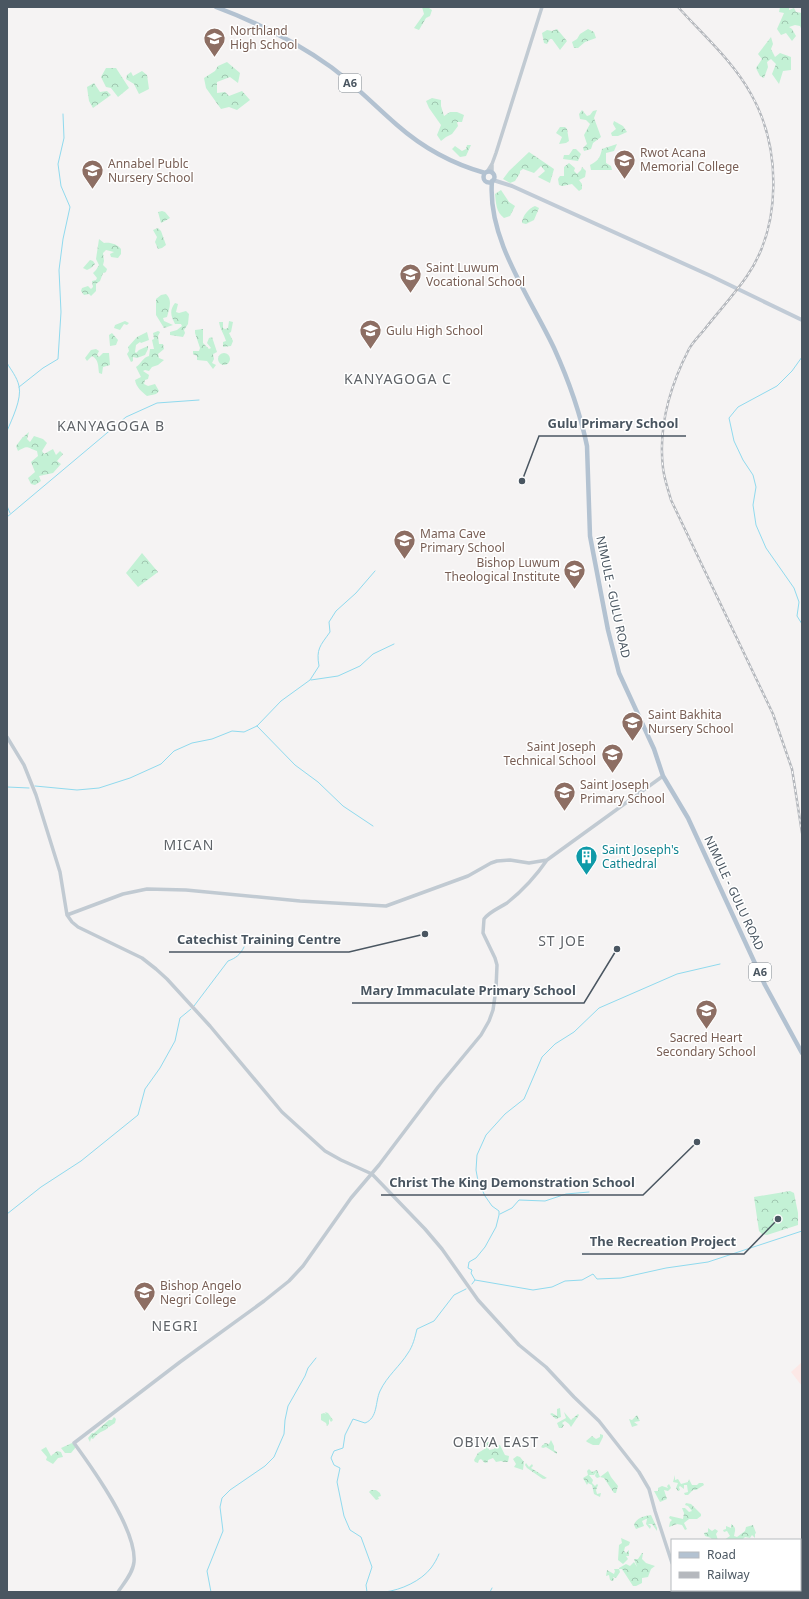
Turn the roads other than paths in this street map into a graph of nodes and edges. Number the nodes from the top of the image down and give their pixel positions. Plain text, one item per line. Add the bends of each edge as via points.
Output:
1 (216, 7) edge
2 (542, 7) edge
3 (489, 176) junction
4 (491, 194) junction
5 (802, 320) edge
6 (7, 737) edge
7 (663, 776) junction
8 (547, 860) junction
9 (68, 915) junction
10 (802, 1053) edge
11 (372, 1174) junction
12 (671, 1560) edge
13 (118, 1592) edge

1 - 3 main road, A6 via 282,37 310,54 332,68 415,139 440,154
2 - 3 street
3 - 4 main road, NIMULE - GULU ROAD / A6
3 - 4 main road, NIMULE - GULU ROAD / A6 via 486,182
3 - 5 main road
4 - 7 main road, NIMULE - GULU ROAD / A6 via 508,258 559,358 581,422 586,446 590,536 608,630 619,673 654,749
6 - 9 street via 24,765 38,800 60,872
7 - 8 street
7 - 10 main road, NIMULE - GULU ROAD / A6 via 688,818 765,985
8 - 9 street via 529,863 497,861 468,876 386,906 147,889 123,894
8 - 11 street via 520,892 484,919 483,933 497,965 496,989 489,1021 481,1035
9 - 11 street via 78,927 142,958 156,969 210,1026 282,1112 326,1152
11 - 12 street via 442,1249 486,1310 610,1433 646,1482
11 - 13 street via 289,1281 74,1443 120,1514 130,1542 134,1558 133,1567

